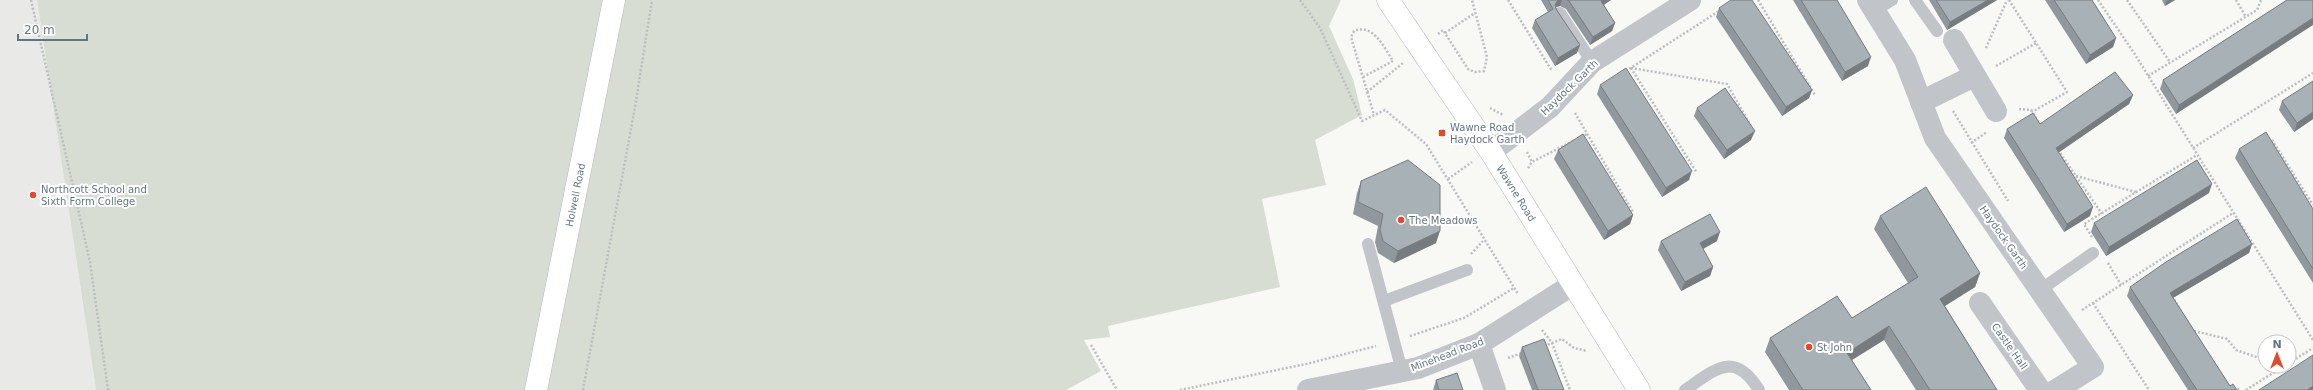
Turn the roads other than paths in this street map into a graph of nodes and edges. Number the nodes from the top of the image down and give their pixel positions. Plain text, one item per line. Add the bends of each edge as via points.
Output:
1 (614, 0) edge
2 (1388, 0) edge
3 (1690, 0) edge
4 (1915, 0) edge
5 (1878, 4) edge
6 (1560, 13) edge
7 (1946, 36) joint
8 (1592, 62) junction
9 (1974, 76) junction
10 (1921, 102) junction
11 (2000, 118) road end
12 (1490, 151) junction
13 (1368, 244) dead end
14 (2093, 254) dead end
15 (1467, 270) dead end
16 (1572, 285) junction
17 (2040, 290) junction
18 (1384, 301) junction
19 (1980, 303) dead end
20 (1479, 344) junction
21 (1402, 371) junction
22 (1322, 389) edge
23 (536, 390) edge
24 (1495, 390) edge
25 (1639, 390) edge
26 (1685, 390) edge
27 (1759, 390) edge
28 (2040, 390) edge
29 (2056, 390) edge

1 - 23 street, Holwell Road
2 - 12 street, Wawne Road, bridge
3 - 8 street, Haydock Garth
4 - 7 lane
5 - 10 street, Haydock Garth via 1905,60
6 - 8 lane
7 - 9 street
8 - 12 street, Haydock Garth via 1550,106
9 - 10 street
9 - 11 street
10 - 17 street, Haydock Garth via 1935,138
12 - 16 street, Wawne Road
13 - 18 lane
14 - 17 lane
15 - 18 lane
16 - 20 street, Minehead Road
16 - 25 street, Wawne Road
17 - 29 street, Haydock Garth via 2093,367
18 - 21 lane
19 - 28 street, Castle Hall
20 - 21 street, Minehead Road via 1418,368
20 - 24 street
21 - 22 street, Minehead Road
26 - 27 lane via 1714,371 1735,366 1745,371

